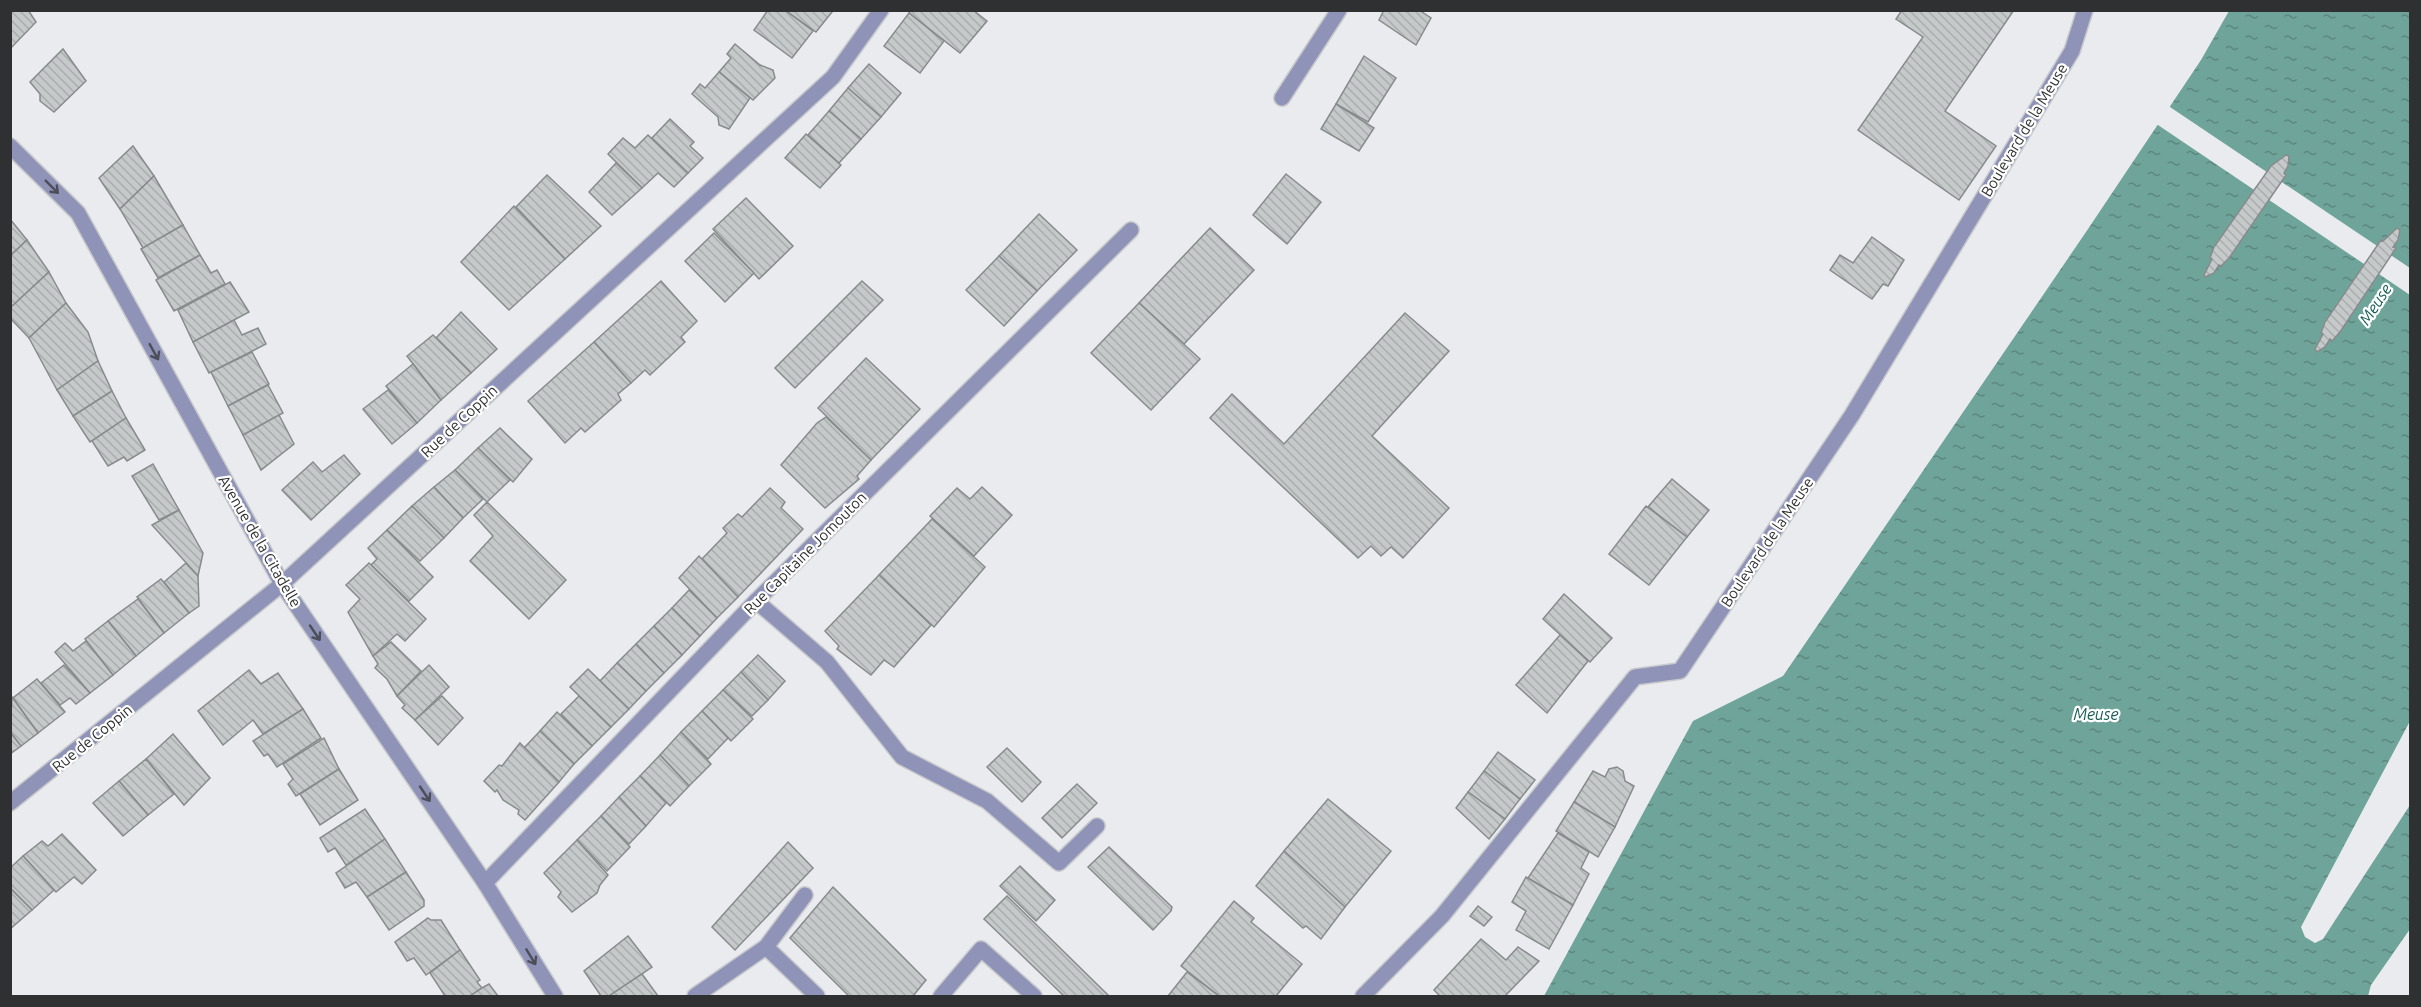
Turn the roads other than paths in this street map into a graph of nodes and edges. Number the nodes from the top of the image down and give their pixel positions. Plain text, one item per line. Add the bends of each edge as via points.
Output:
1 (881, 10) edge
2 (1339, 10) edge
3 (2085, 10) edge
4 (1282, 98) dead end
5 (10, 146) edge
6 (1131, 230) dead end
7 (282, 584) junction
8 (756, 601) junction
9 (10, 803) edge
10 (1097, 826) dead end
11 (485, 883) junction
12 (805, 895) dead end
13 (766, 947) junction
14 (555, 996) edge
15 (695, 996) edge
16 (817, 996) edge
17 (941, 996) edge
18 (1034, 996) edge
19 (1363, 996) edge

1 - 7 street, Rue de Coppin via 833,77
2 - 4 street
3 - 19 street, Boulevard de la Meuse via 2072,51 1852,416 1680,671 1635,677 1442,916
5 -> 7 street, Avenue de la Citadelle via 78,213
6 - 8 street, Rue Capitaine Jomouton
7 - 9 street, Rue de Coppin
7 -> 11 street, Avenue de la Citadelle
8 - 10 street via 826,662 902,757 987,801 1059,863
8 - 11 street, Rue Capitaine Jomouton
11 -> 14 street, Avenue de la Citadelle
12 - 13 street
13 - 15 street
13 - 16 street
17 - 18 street via 981,949

